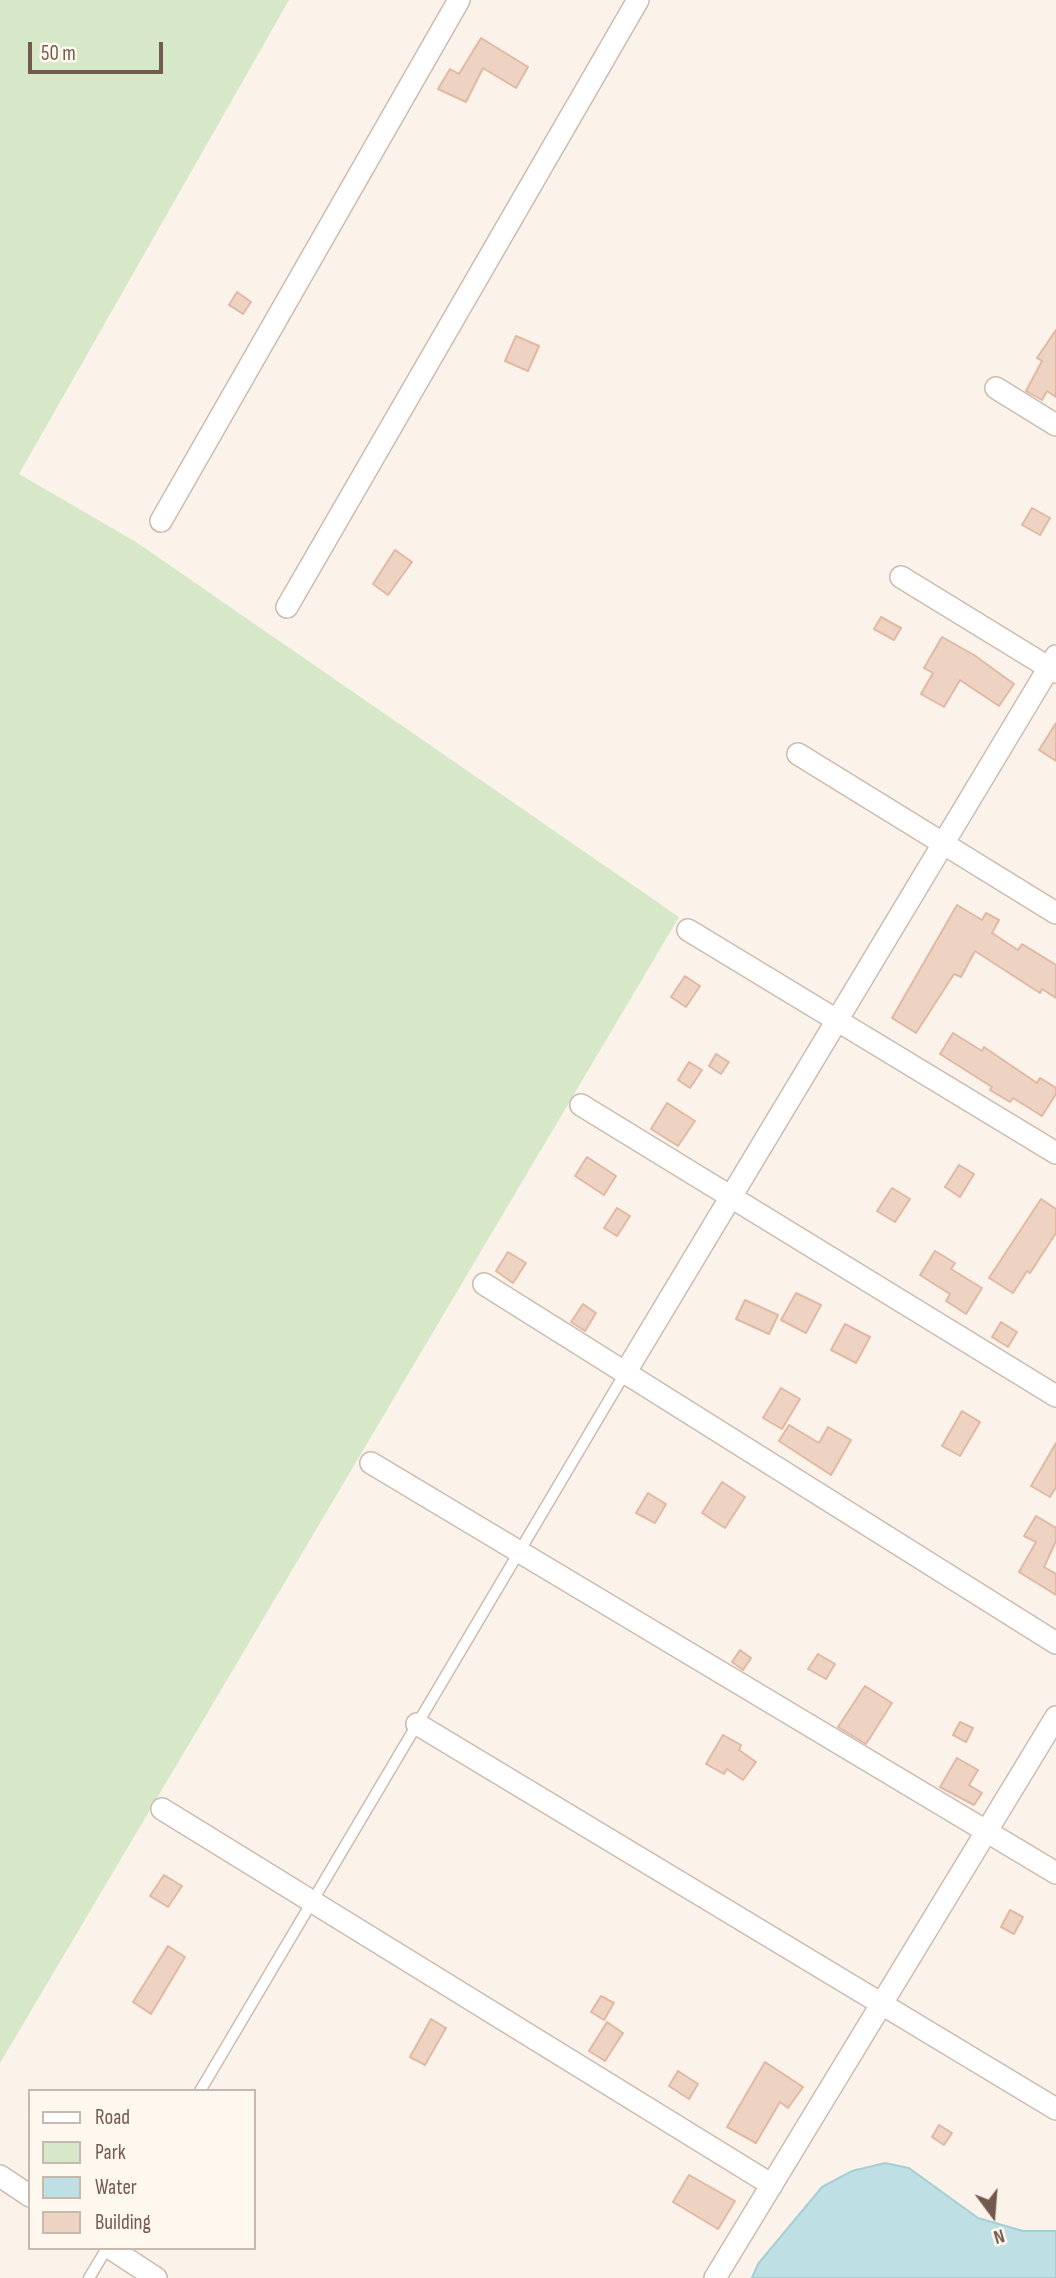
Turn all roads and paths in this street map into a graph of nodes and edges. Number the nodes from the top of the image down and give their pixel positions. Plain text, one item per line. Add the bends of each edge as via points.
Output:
1 (459, 0) edge
2 (638, 0) edge
3 (996, 387) dead end
4 (1056, 425) edge
5 (162, 521) dead end
6 (901, 577) dead end
7 (287, 607) dead end
8 (1054, 665) edge
9 (798, 754) dead end
10 (943, 844) junction
11 (1056, 913) edge
12 (688, 930) dead end
13 (837, 1020) junction
14 (581, 1105) dead end
15 (1056, 1153) edge
16 (731, 1197) junction
17 (484, 1284) dead end
18 (625, 1373) junction
19 (1056, 1396) edge
20 (371, 1463) dead end
21 (520, 1552) junction
22 (1056, 1643) edge
23 (1056, 1717) edge
24 (417, 1724) junction
25 (162, 1809) dead end
26 (987, 1831) junction
27 (1056, 1873) edge
28 (312, 1902) junction
29 (881, 2004) junction
30 (201, 2089) edge
31 (1056, 2109) edge
32 (0, 2176) edge
33 (772, 2185) junction
34 (28, 2195) edge
35 (107, 2250) edge
36 (111, 2250) edge
37 (89, 2278) edge
38 (156, 2278) edge
39 (715, 2278) edge

1 - 5 street
2 - 7 street
3 - 4 street
6 - 8 street
8 - 10 street
9 - 10 street
10 - 11 street
10 - 13 street
12 - 13 street
13 - 15 street
13 - 16 street
14 - 16 street
16 - 18 street
16 - 19 street
17 - 18 street
18 - 21 lane
18 - 22 street
20 - 21 street
21 - 24 lane
21 - 26 street
23 - 26 street
24 - 28 lane
24 - 29 street
25 - 28 street
26 - 27 street
26 - 29 street
28 - 30 lane
28 - 33 street
29 - 31 street
29 - 33 street
32 - 34 street
33 - 39 street
35 - 37 lane
36 - 38 street

